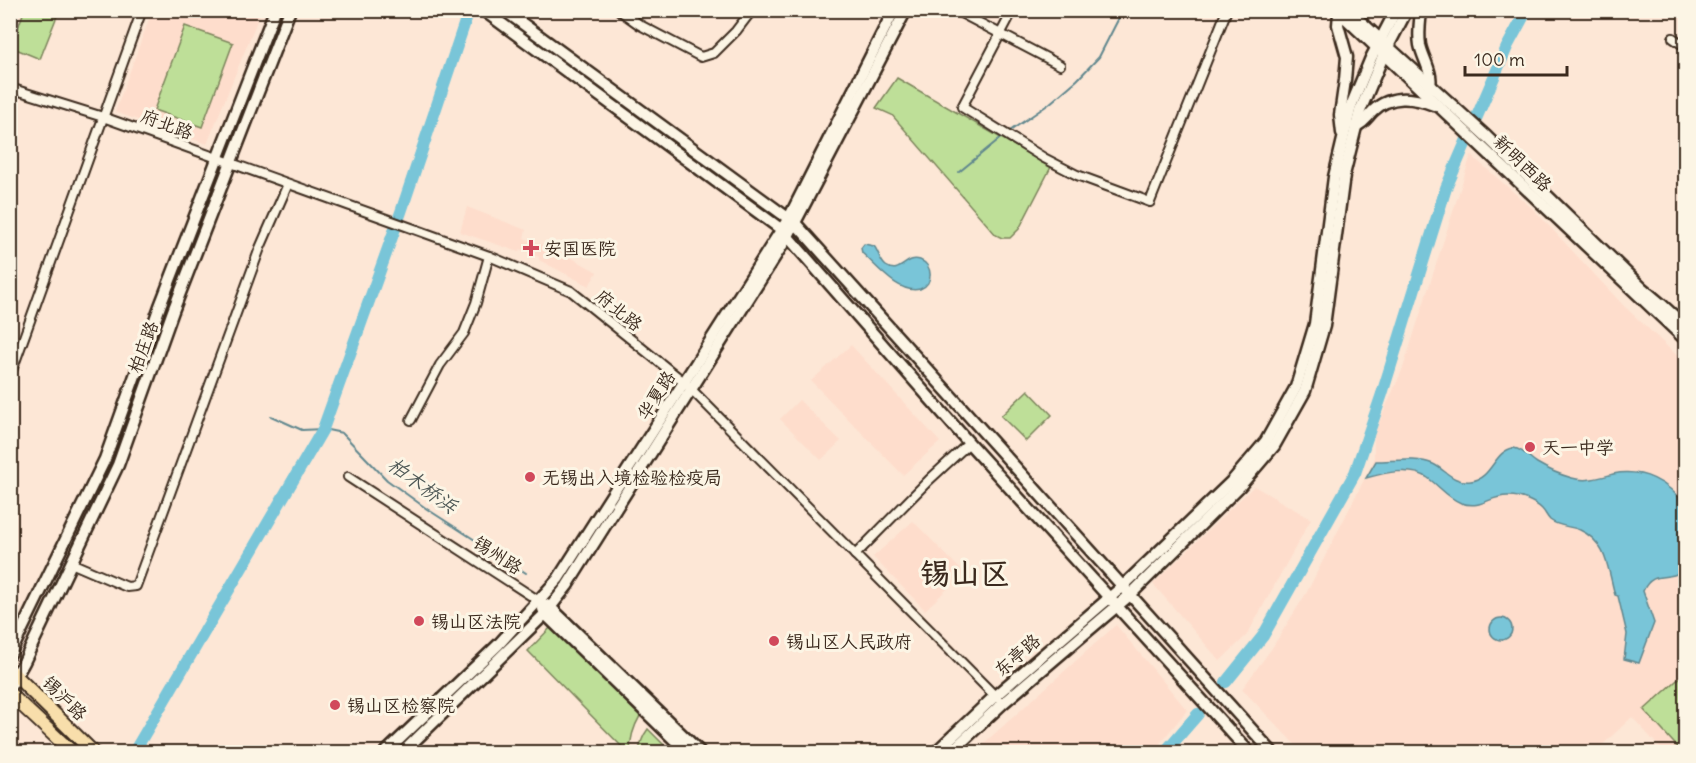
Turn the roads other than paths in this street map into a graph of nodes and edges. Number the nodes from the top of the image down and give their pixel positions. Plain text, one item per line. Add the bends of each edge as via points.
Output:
1 (142, 10) edge
2 (275, 10) edge
3 (290, 10) edge
4 (504, 10) edge
5 (619, 10) edge
6 (752, 10) edge
7 (894, 10) edge
8 (906, 10) edge
9 (955, 10) edge
10 (1013, 10) edge
11 (1227, 10) edge
12 (1396, 10) edge
13 (1407, 10) edge
14 (1421, 10) edge
15 (1341, 11) edge
16 (485, 12) edge
17 (1000, 34) junction
18 (1673, 38) dead end
19 (1686, 47) edge
20 (1382, 48) junction
21 (1060, 65) dead end
22 (1430, 87) junction
23 (10, 88) edge
24 (1438, 107) junction
25 (1455, 115) junction
26 (104, 117) junction
27 (1355, 127) junction
28 (1342, 139) junction
29 (1485, 142) junction
30 (217, 158) junction
31 (230, 163) junction
32 (288, 184) junction
33 (792, 220) junction
34 (785, 233) junction
35 (489, 256) junction
36 (1686, 327) edge
37 (1686, 340) edge
38 (10, 375) edge
39 (684, 382) junction
40 (692, 390) junction
41 (411, 420) dead end
42 (969, 443) junction
43 (348, 477) dead end
44 (855, 555) junction
45 (71, 563) junction
46 (1126, 591) junction
47 (1109, 597) junction
48 (539, 601) junction
49 (1118, 606) junction
50 (548, 610) junction
51 (10, 654) edge
52 (12, 677) edge
53 (10, 694) edge
54 (999, 700) junction
55 (72, 753) edge
56 (93, 753) edge
57 (386, 753) edge
58 (403, 753) edge
59 (687, 753) edge
60 (700, 753) edge
61 (936, 753) edge
62 (951, 753) edge
63 (1249, 753) edge
64 (1272, 753) edge

1 - 26 street
2 - 30 street, 柏庄路
3 - 31 street, 柏庄路
4 - 33 street
5 - 6 street via 701,57 714,53
7 - 33 street, 华夏路
8 - 33 street, 华夏路
9 - 17 street
10 - 17 street
11 - 17 street via 1150,202 1077,175 962,107
12 - 20 street
13 - 20 street
14 - 22 street via 1420,44 1432,78
15 - 20 street, 新明西路
15 - 28 street via 1338,25 1347,57 1340,115
16 - 34 street
17 - 21 street
18 - 19 street
20 - 22 street, 新明西路
20 - 24 street, 新明西路
20 - 27 street
20 - 28 street via 1371,58
22 - 25 street, 新明西路
23 - 26 street, 府北路
24 - 25 street, 新明西路
24 - 27 street via 1415,99 1396,98
25 - 29 street, 新明西路
26 - 30 street, 府北路
26 - 38 street
27 - 46 street via 1344,175 1324,326 1305,390 1274,446 1240,486
28 - 46 street via 1315,324 1296,387 1266,441
29 - 36 street, 新明西路
29 - 37 street, 新明西路
30 - 31 street, 府北路
30 - 51 street, 柏庄路 via 105,459
31 - 32 street, 府北路
31 - 45 street, 柏庄路 via 118,465
32 - 35 street, 府北路
32 - 45 street via 260,248 136,586 128,587
33 - 34 street, 华夏路
33 - 46 street
34 - 39 street, 华夏路
34 - 40 street, 华夏路
34 - 42 street
35 - 39 street, 府北路 via 571,291
35 - 41 street via 464,333 440,365
39 - 40 street, 府北路
39 - 48 street, 华夏路 via 558,579
40 - 44 street, 府北路
40 - 50 street, 华夏路
42 - 44 street
42 - 47 street
43 - 48 street, 锡州路
44 - 54 street, 府北路
45 - 52 street, 柏庄路
46 - 47 street, 东亭路
46 - 49 street, 东亭路
46 - 64 street
47 - 49 street
47 - 54 street, 东亭路
48 - 50 street, 锡州路
48 - 57 street, 华夏路
49 - 54 street, 东亭路
49 - 63 street
50 - 58 street, 华夏路
50 - 59 street, 锡州路
50 - 60 street, 锡州路
52 - 56 main road, 锡沪路
53 - 55 main road, 锡沪路
54 - 61 street, 东亭路
54 - 62 street, 东亭路

